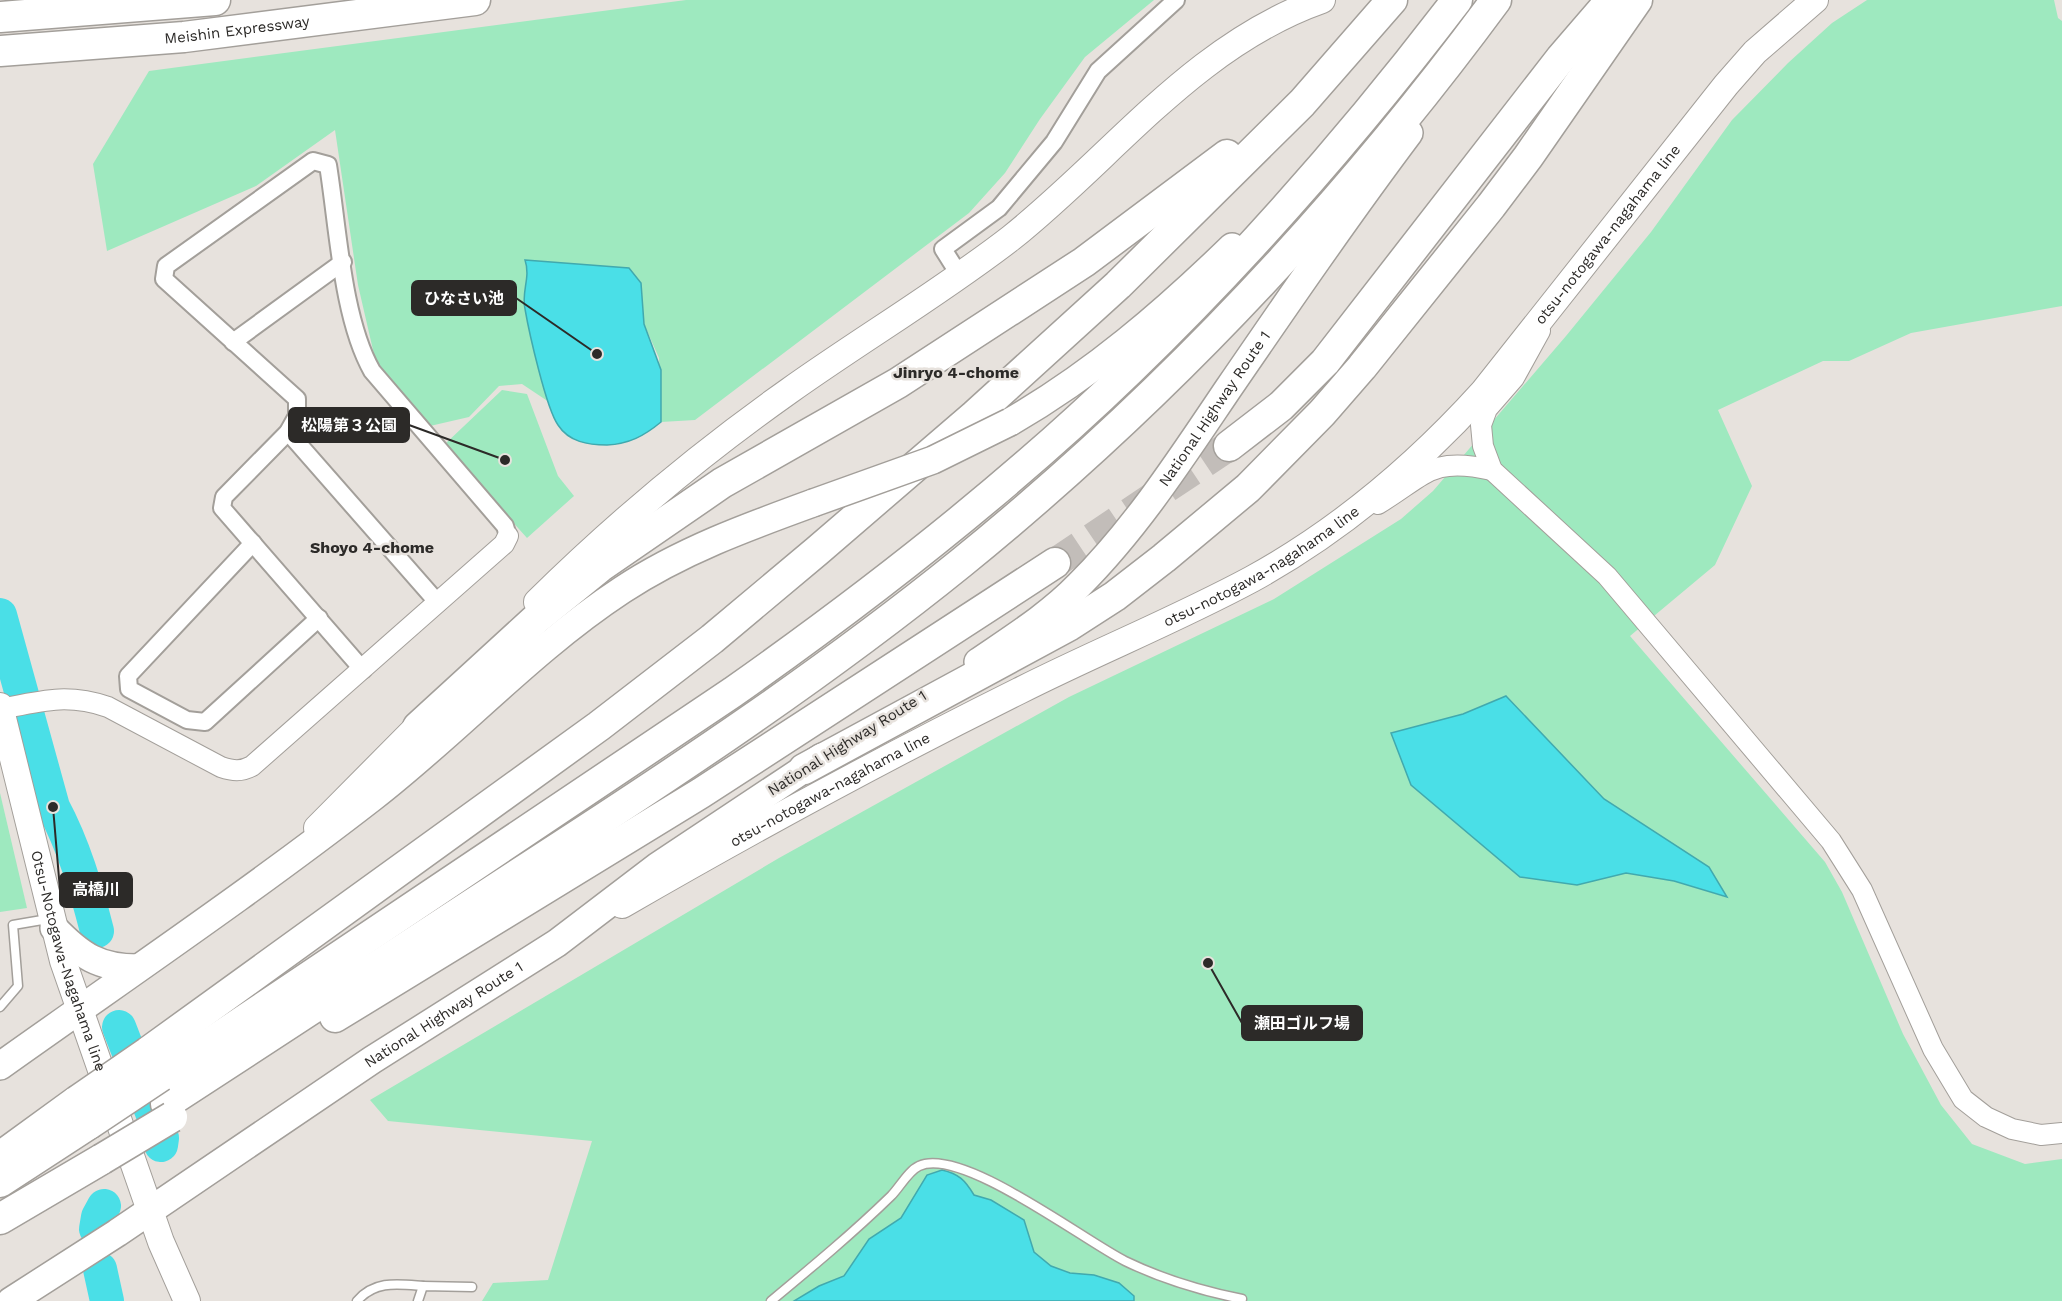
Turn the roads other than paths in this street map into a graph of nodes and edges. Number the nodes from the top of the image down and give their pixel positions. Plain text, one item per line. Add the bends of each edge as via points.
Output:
1 (215, 0) edge
2 (475, 0) edge
3 (1176, 0) edge
4 (1322, 0) edge
5 (1452, 0) edge
6 (1457, 0) edge
7 (1496, 0) edge
8 (1504, 0) edge
9 (1611, 0) edge
10 (1637, 0) edge
11 (1815, 0) edge
12 (1389, 4) edge
13 (0, 17) edge
14 (0, 51) edge
15 (343, 262) junction
16 (960, 276) junction
17 (1548, 313) junction
18 (233, 342) junction
19 (288, 432) junction
20 (1229, 446) tunnel mouth
21 (1492, 471) junction
22 (1339, 523) junction
23 (508, 536) joint
24 (253, 543) junction
25 (1055, 563) tunnel mouth
26 (438, 603) junction
27 (319, 618) junction
28 (363, 670) junction
29 (4, 707) edge
30 (418, 727) junction
31 (804, 769) junction
32 (216, 916) junction
33 (53, 923) junction
34 (557, 943) junction
35 (138, 968) junction
36 (0, 1007) edge
37 (80, 1008) junction
38 (0, 1066) edge
39 (162, 1087) junction
40 (91, 1133) junction
41 (2062, 1133) edge
42 (0, 1157) edge
43 (0, 1182) edge
44 (150, 1210) junction
45 (0, 1212) edge
46 (0, 1219) edge
47 (423, 1286) junction
48 (472, 1287) dead end
49 (1242, 1299) dead end
50 (11, 1301) edge
51 (187, 1301) edge
52 (357, 1301) edge
53 (418, 1301) edge
54 (771, 1301) edge

1 - 13 highway
2 - 14 highway, Meishin Expressway via 184,37
3 - 16 street via 1098,71 1054,142 999,208 943,249
4 - 16 main road via 1229,47 1193,74 1053,201
5 - 32 highway, bridge via 1251,229 1175,303 1091,371 1010,422 933,460 694,549 620,591 572,627 379,792
6 - 39 highway via 1381,98 1250,248 1129,371 947,531 812,637
7 - 39 highway via 1406,118 1271,274 1150,394 964,560 832,662 673,773
8 - 31 highway, National Highway Route 1 via 1306,274 1174,468 1106,557 1077,587 1007,642
9 - 20 highway via 1561,58 1325,362 1281,406
10 - 31 highway via 1528,157 1469,232 1335,398 1248,488 1155,565 1070,625
11 - 17 main road, otsu-notogawa-nagahama line via 1755,52
12 - 30 highway via 1286,105 1139,223 898,383 722,483 651,531 537,618
12 - 39 highway via 1302,104 1118,285 966,423 712,639 572,746
15 - 18 street
15 - 18 street via 328,165 313,161 166,266 164,279
15 - 23 street via 352,326 372,371 505,526
16 - 30 main road via 789,391 672,481 552,587
17 - 21 street via 1532,351 1487,409 1481,425
17 - 22 main road, otsu-notogawa-nagahama line via 1454,425
18 - 19 street via 297,399 297,416
19 - 24 street via 224,497 222,508
19 - 26 street
21 - 22 street via 1466,464 1435,467
21 - 41 street via 1607,576 1831,841 1862,890 1933,1049 1963,1099 1986,1117 2012,1129 2042,1135
22 - 34 main road, otsu-notogawa-nagahama line via 1252,578 866,769
23 - 26 street via 504,544
24 - 27 street
24 - 27 street via 128,676 129,689 187,720 205,722
25 - 39 highway via 701,793
26 - 28 street
27 - 28 street
28 - 29 street via 244,770 221,767 108,706 54,698
29 - 33 main road, Otsu-Notogawa-Nagahama line
30 - 32 main road via 290,853
31 - 34 highway, National Highway Route 1 via 658,866
32 - 35 highway
33 - 35 highway via 87,958 117,968
33 - 36 lane via 13,925 18,986
33 - 37 main road, Otsu-Notogawa-Nagahama line
34 - 44 highway, National Highway Route 1 via 372,1060
35 - 37 highway
37 - 38 highway
37 - 44 main road, Otsu-Notogawa-Nagahama line
39 - 40 highway, bridge
39 - 40 highway
40 - 42 highway
40 - 43 highway
40 - 45 highway
40 - 46 highway
44 - 50 highway, National Highway Route 1
44 - 51 main road, Otsu-Notogawa-Nagahama line
47 - 48 lane
47 - 52 lane via 386,1283
47 - 53 lane
49 - 54 lane via 1199,1290 1125,1261 986,1178 938,1162 917,1166 837,1246

